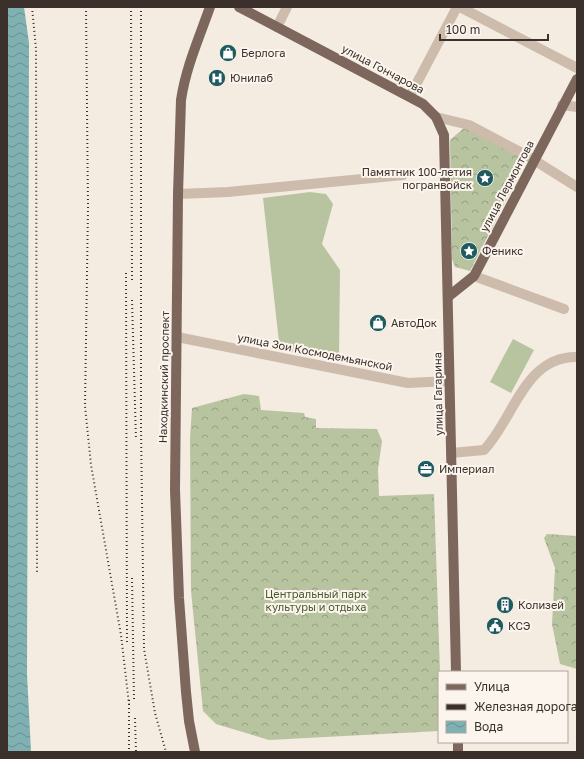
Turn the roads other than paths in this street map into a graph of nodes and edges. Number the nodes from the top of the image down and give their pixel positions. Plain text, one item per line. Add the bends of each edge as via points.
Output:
1 (210, 7) edge
2 (239, 7) edge
3 (287, 7) edge
4 (457, 7) edge
5 (460, 7) edge
6 (277, 27) junction
7 (577, 68) edge
8 (577, 79) edge
9 (410, 96) junction
10 (562, 105) junction
11 (577, 107) edge
12 (436, 117) junction
13 (534, 160) junction
14 (403, 175) dead end
15 (577, 187) edge
16 (178, 194) junction
17 (474, 276) junction
18 (449, 296) junction
19 (564, 309) dead end
20 (177, 337) junction
21 (577, 357) edge
22 (449, 381) junction
23 (451, 452) junction
24 (456, 671) edge
25 (195, 752) edge

1 - 16 main road, Находкинский проспект via 193,49 183,84
2 - 6 main road, улица Гончарова
3 - 6 street
4 - 9 street
5 - 7 street
6 - 9 main road, улица Гончарова
8 - 10 main road, улица Лермонтова
9 - 12 main road, улица Гончарова
10 - 11 street
10 - 13 main road, улица Лермонтова
12 - 13 street via 469,125
12 - 18 main road, улица Гагарина via 444,135
13 - 15 street
13 - 17 main road, улица Лермонтова
14 - 16 street via 228,192
16 - 20 main road, Находкинский проспект
17 - 18 main road, улица Лермонтова
17 - 19 street
18 - 22 main road, улица Гагарина
20 - 22 street, улица Зои Космодемьянской via 408,383
20 - 25 main road, Находкинский проспект via 175,490 179,598 187,700
21 - 23 street via 560,357 538,372 516,399 484,450
22 - 23 main road, улица Гагарина
23 - 24 main road, улица Гагарина

